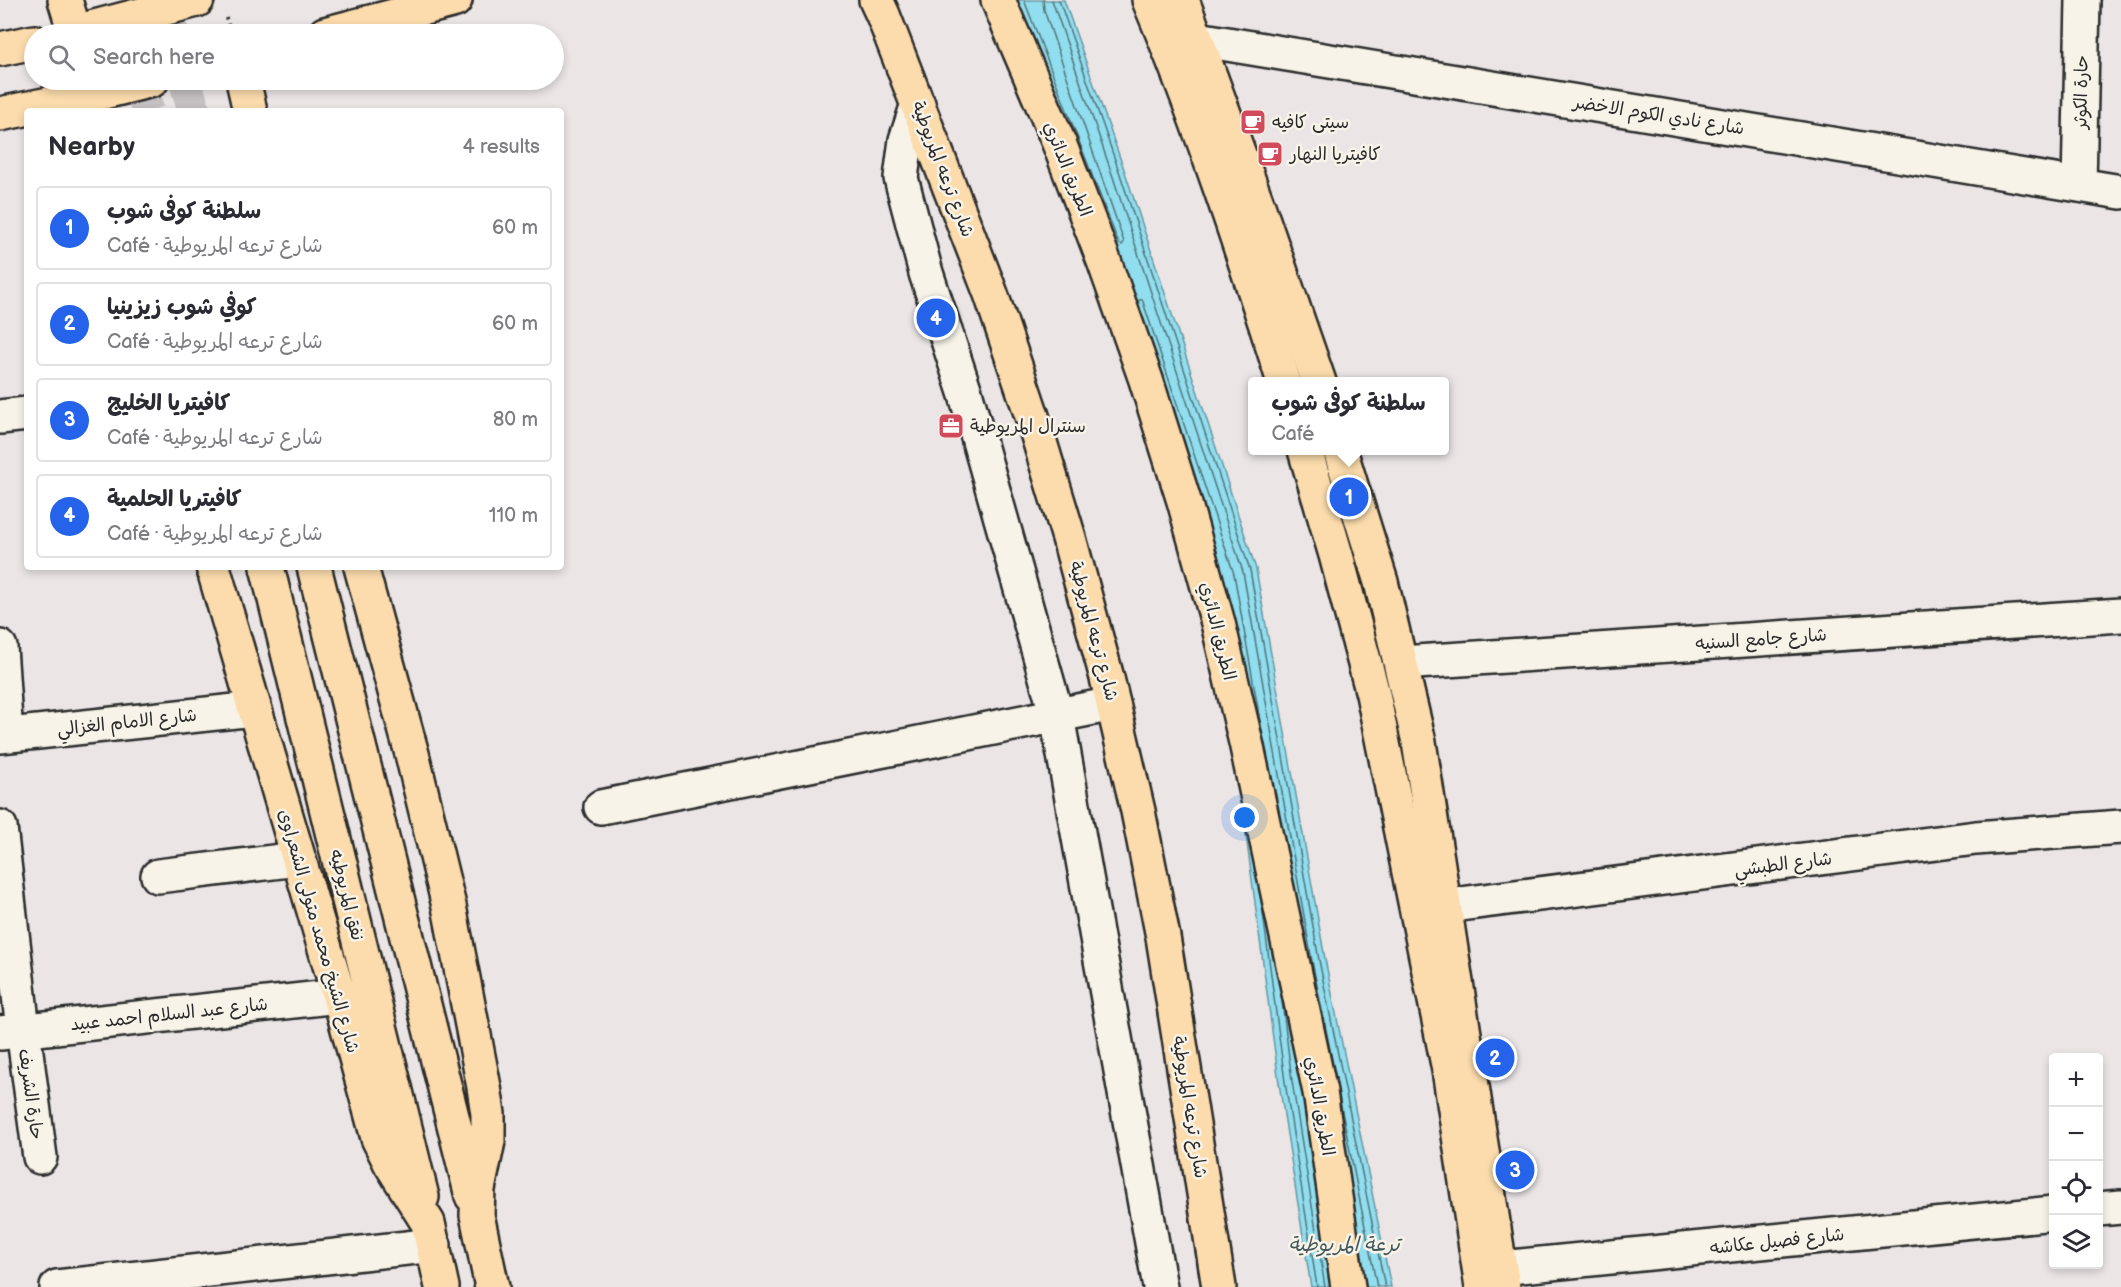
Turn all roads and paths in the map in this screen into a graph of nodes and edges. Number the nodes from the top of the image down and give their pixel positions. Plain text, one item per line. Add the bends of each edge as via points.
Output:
1 (65, 0) edge
2 (197, 0) edge
3 (455, 0) edge
4 (876, 0) edge
5 (998, 0) edge
6 (1149, 0) edge
7 (1182, 0) edge
8 (2083, 0) edge
9 (70, 24) edge
10 (109, 24) edge
11 (363, 24) edge
12 (1197, 39) junction
13 (24, 44) edge
14 (0, 50) edge
15 (125, 90) edge
16 (245, 90) edge
17 (90, 103) edge
18 (918, 104) junction
19 (49, 108) edge
20 (249, 108) edge
21 (24, 111) edge
22 (0, 114) edge
23 (2079, 185) junction
24 (2121, 192) edge
25 (1283, 377) edge
26 (1318, 377) edge
27 (24, 414) edge
28 (0, 417) edge
29 (1306, 455) edge
30 (1342, 455) edge
31 (214, 570) edge
32 (268, 570) edge
33 (315, 570) edge
34 (362, 570) edge
35 (2121, 615) edge
36 (0, 647) edge
37 (1401, 663) junction
38 (1113, 704) junction
39 (254, 709) junction
40 (1057, 716) junction
41 (3, 735) edge
42 (601, 807) dead end
43 (0, 827) edge
44 (2121, 827) edge
45 (298, 859) junction
46 (158, 876) dead end
47 (1445, 906) junction
48 (339, 996) junction
49 (11, 1031) edge
50 (40, 1157) dead end
51 (2121, 1207) edge
52 (2103, 1209) edge
53 (2049, 1214) edge
54 (477, 1215) junction
55 (431, 1234) junction
56 (1495, 1281) edge
57 (57, 1287) edge
58 (442, 1287) edge
59 (492, 1287) edge
60 (1160, 1287) edge
61 (1219, 1287) edge
62 (1348, 1287) edge

1 - 9 main road
2 - 10 main road
3 - 11 main road
4 - 18 main road, شارع ترعه المريوطية
5 - 62 main road, الطريق الدائري via 1104,261 1146,380 1215,612 1320,1092
6 - 25 main road via 1203,143
7 - 12 main road
8 - 23 street, حارة الكوثر
12 - 23 street, شارع نادي الكوم الاخضر
12 - 26 main road
13 - 14 main road
15 - 17 main road
16 - 20 main road
17 - 19 main road
18 - 38 main road, شارع ترعه المريوطية via 991,294 1032,416
18 - 40 street via 906,140 901,178
21 - 22 main road
23 - 24 street, شارع نادي الكوم الاخضر
27 - 28 street
29 - 56 main road via 1373,694
30 - 37 main road via 1381,582
31 - 39 main road, شارع الشيخ محمد متولى الشعراوى
32 - 55 main road, نفق المريوطيه
33 - 54 main road
34 - 54 main road via 446,895 484,1087 488,1141
35 - 37 street, شارع جامع السنيه
36 - 41 street
37 - 47 main road via 1419,742
38 - 40 street
38 - 61 main road, شارع ترعه المريوطية via 1163,937
39 - 41 street, شارع الامام الغزالي
39 - 45 main road, شارع الشيخ محمد متولى الشعراوى
40 - 42 street
40 - 60 street
43 - 49 street, حارة الشريف
44 - 47 street, شارع الطبشي via 1976,838
45 - 46 street
45 - 48 main road, شارع الشيخ محمد متولى الشعراوى
47 - 56 main road
48 - 49 street, شارع عبد السلام احمد عبيد
48 - 55 main road, شارع الشيخ محمد متولى الشعراوى via 380,1144
49 - 50 street, حارة الشريف
51 - 52 street
53 - 56 street, شارع فصيل عكاشه
54 - 59 main road
55 - 57 street
55 - 58 main road, شارع الشيخ محمد متولى الشعراوى

